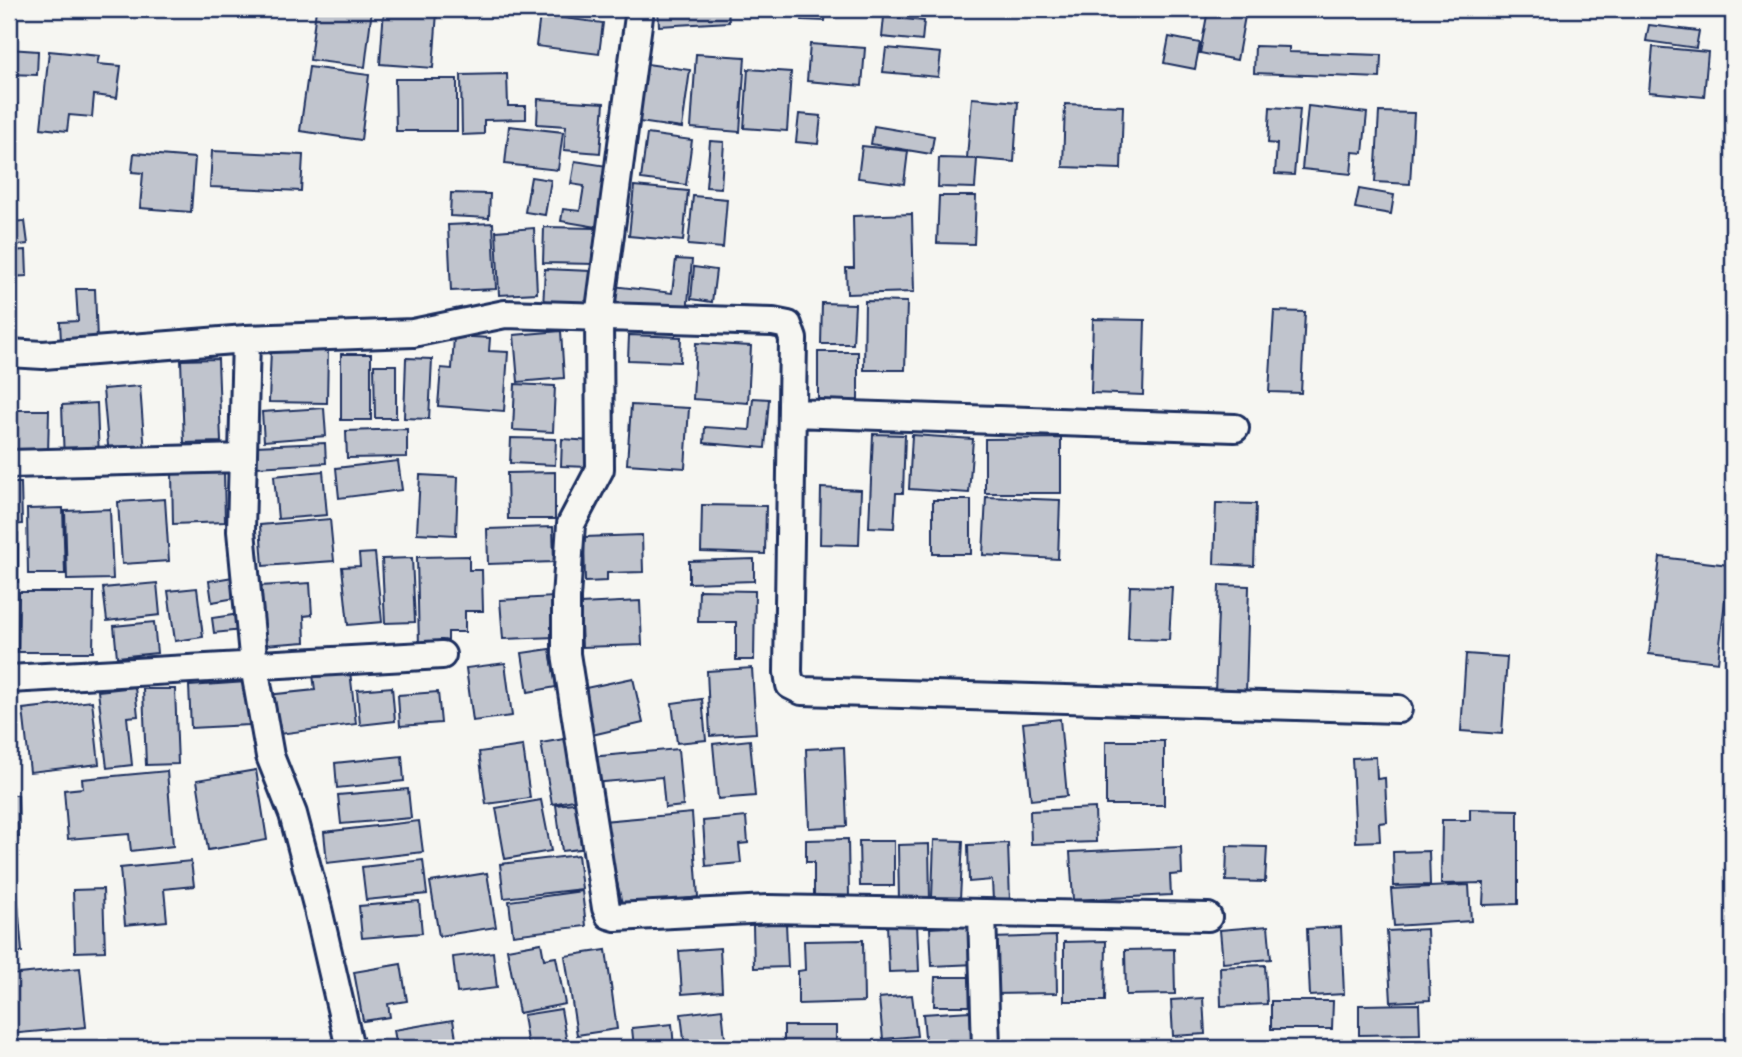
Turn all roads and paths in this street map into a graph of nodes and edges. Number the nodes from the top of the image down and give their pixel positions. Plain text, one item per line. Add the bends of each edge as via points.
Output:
1 (640, 9) edge
2 (599, 317) junction
3 (246, 339) junction
4 (9, 353) edge
5 (792, 413) junction
6 (1235, 428) dead end
7 (243, 457) junction
8 (9, 464) edge
9 (443, 655) dead end
10 (254, 666) junction
11 (9, 679) edge
12 (1398, 709) dead end
13 (982, 913) junction
14 (1208, 917) dead end
15 (350, 1048) edge
16 (986, 1048) edge

1 - 2 street
2 - 3 street via 505,314 412,333
2 - 5 street via 788,325 793,339
2 - 13 street via 600,469 571,524 566,654 610,915 768,909
3 - 4 street via 43,355
3 - 7 street
5 - 6 street
5 - 12 street via 788,672 790,685 802,691
7 - 8 street
7 - 10 street via 241,531
9 - 10 street
10 - 11 street
10 - 15 street via 270,756 293,814
13 - 14 street
13 - 16 street

